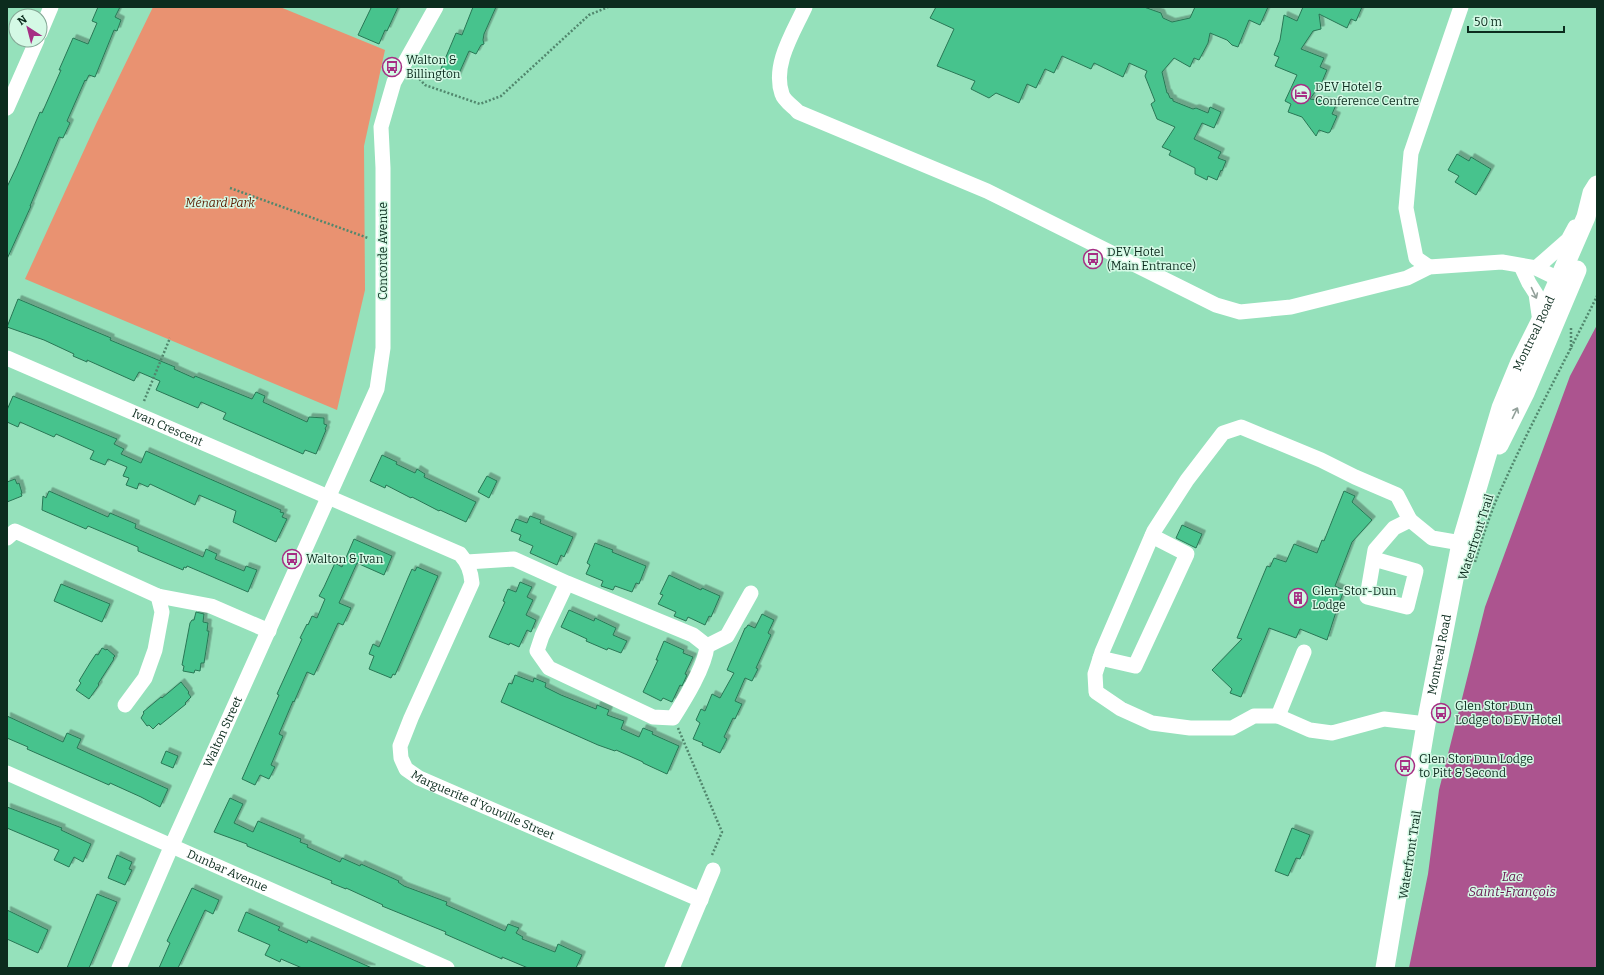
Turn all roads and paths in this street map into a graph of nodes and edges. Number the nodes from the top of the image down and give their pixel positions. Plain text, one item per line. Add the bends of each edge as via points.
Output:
1 (436, 7) edge
2 (608, 7) edge
3 (805, 7) edge
4 (1461, 7) edge
5 (33, 48) edge
6 (414, 73) dead end
7 (7, 108) edge
8 (230, 188) dead end
9 (1594, 189) edge
10 (1597, 224) edge
11 (368, 238) dead end
12 (1520, 266) junction
13 (1429, 267) junction
14 (1536, 268) junction
15 (1565, 282) junction
16 (1597, 296) edge
17 (1540, 322) junction
18 (170, 338) dead end
19 (7, 358) edge
20 (144, 400) dead end
21 (1479, 486) junction
22 (329, 497) junction
23 (1410, 520) junction
24 (1152, 536) junction
25 (7, 538) edge
26 (1461, 543) junction
27 (1374, 559) dead end
28 (467, 562) junction
29 (1472, 568) dead end
30 (567, 583) junction
31 (751, 593) dead end
32 (158, 596) junction
33 (269, 631) junction
34 (707, 646) junction
35 (1304, 652) dead end
36 (1100, 658) junction
37 (124, 705) dead end
38 (1278, 716) junction
39 (674, 718) junction
40 (1426, 724) junction
41 (7, 773) edge
42 (172, 845) junction
43 (712, 855) dead end
44 (713, 870) dead end
45 (701, 900) junction
46 (119, 968) edge
47 (447, 968) edge
48 (672, 968) edge
49 (1385, 968) edge

1 - 22 street, Concorde Avenue via 394,82 381,127 383,348 377,389
2 - 6 path via 589,15 501,96 480,104 426,85
3 - 13 street via 785,48 778,75 782,96 798,112 987,191 1216,305 1240,312 1291,307 1407,278
4 - 13 street via 1411,153 1406,208 1416,258
5 - 7 street
8 - 11 path
9 - 14 street via 1568,240
9 - 15 main road, Montreal Road
10 - 15 main road, Montreal Road
12 - 13 street via 1502,262
12 - 14 street
12 -> 17 street via 1536,294
14 - 15 street
15 - 17 main road, Montreal Road
21 -> 15 main road, Montreal Road via 1525,393
16 - 29 path, Waterfront Trail via 1502,486
17 - 21 main road, Montreal Road via 1501,408
18 - 20 path
19 - 22 street, Ivan Crescent
21 - 26 main road, Montreal Road
22 - 28 street via 452,549
22 - 33 street, Walton Street
23 - 24 street via 1397,495 1240,427 1223,433 1187,480
23 - 26 street via 1432,538
23 - 27 street via 1394,528 1375,550
24 - 36 street
24 - 36 street via 1187,554 1135,666
25 - 32 street via 15,531
26 - 40 main road, Montreal Road
28 - 30 street via 514,559
28 - 45 street, Marguerite d'Youville Street via 472,572 472,583 400,746 401,758 406,769 419,778
30 - 34 street via 694,636
30 - 39 street via 537,651 549,668 653,717
31 - 34 street via 727,636
32 - 33 street via 211,606
32 - 37 street via 162,612 155,650 146,678
33 - 42 street, Walton Street
34 - 39 street via 706,656
35 - 38 street
36 - 38 street via 1095,674 1096,692 1121,709 1152,723 1190,728 1232,728 1254,716
38 - 40 street via 1310,730 1332,732 1384,719
39 - 43 path via 722,832
40 - 49 main road, Montreal Road
41 - 42 street, Dunbar Avenue
42 - 46 street, Walton Street
42 - 47 street, Dunbar Avenue
44 - 45 street
45 - 48 street

